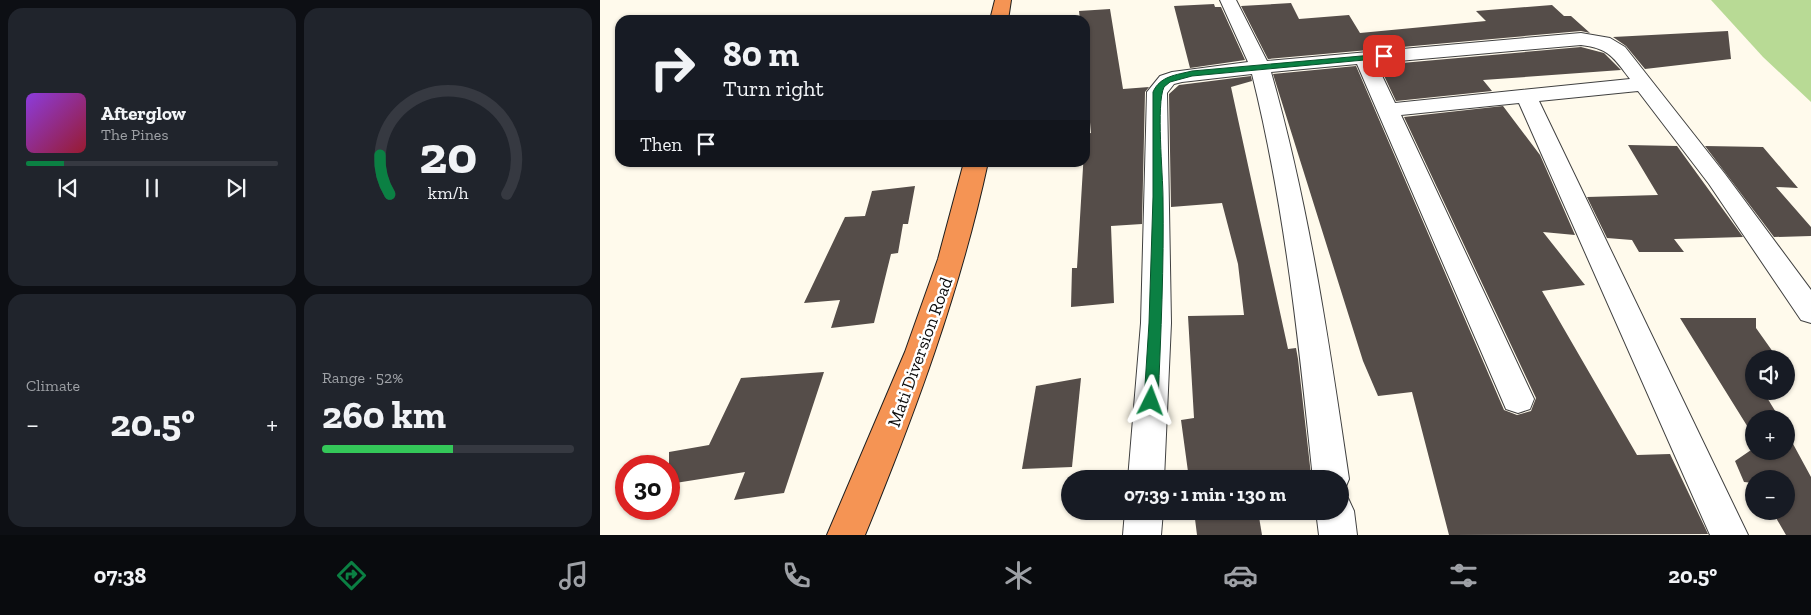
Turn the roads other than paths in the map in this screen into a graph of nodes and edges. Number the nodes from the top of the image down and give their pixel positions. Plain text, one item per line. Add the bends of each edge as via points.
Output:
1 (1003, 0) edge
2 (1228, 0) edge
3 (1000, 15) edge
4 (1364, 58) junction
5 (1260, 66) junction
6 (1643, 84) junction
7 (1527, 97) junction
8 (1390, 110) junction
9 (975, 167) edge
10 (1811, 312) edge
11 (1518, 399) dead end
12 (1147, 470) edge
13 (1330, 470) edge
14 (1143, 520) edge
15 (1337, 520) edge
16 (846, 535) edge
17 (1142, 535) edge
18 (1338, 535) edge
19 (1728, 535) edge

1 - 3 highway
2 - 5 street
4 - 5 street
4 - 6 street via 1590,40 1612,46
4 - 8 street
5 - 12 street via 1179,76 1167,80 1157,92 1156,323
5 - 13 street via 1290,192
6 - 7 street
6 - 10 street via 1717,179
7 - 8 street
7 - 19 street
8 - 11 street
9 - 16 highway, Mati Diversion Road via 964,222 942,294 901,409
14 - 17 street
15 - 18 street

